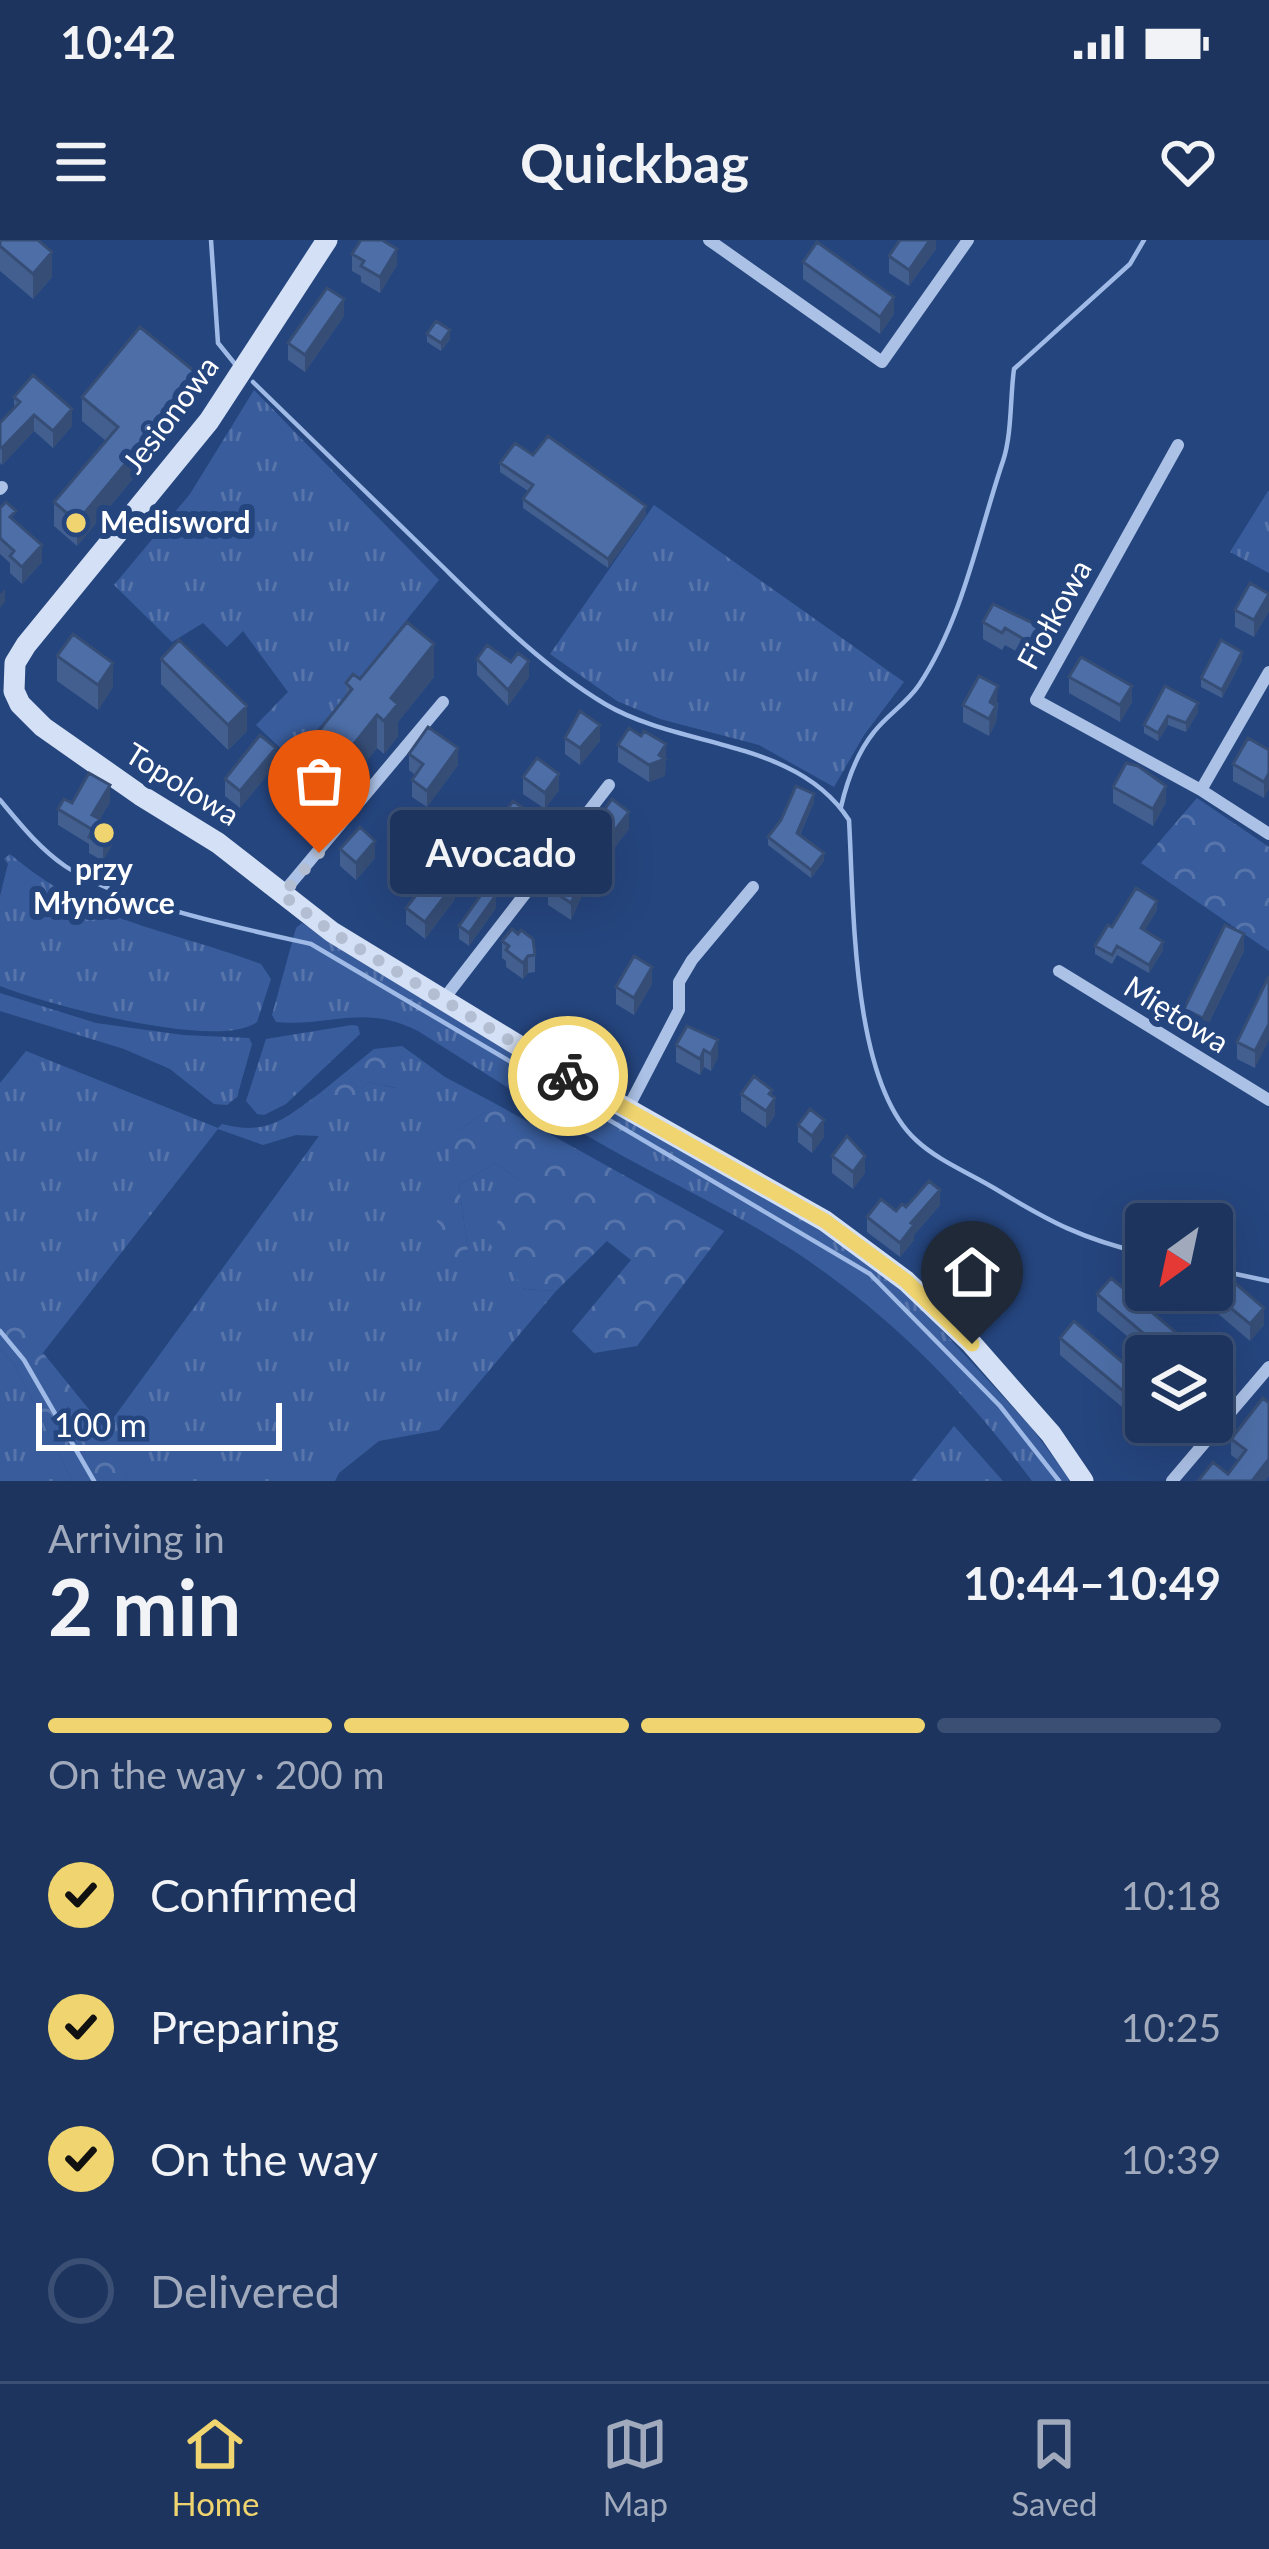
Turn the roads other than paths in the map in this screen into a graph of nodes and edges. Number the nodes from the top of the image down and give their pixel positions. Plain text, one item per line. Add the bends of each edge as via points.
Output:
1 (327, 240) edge
2 (709, 240) edge
3 (968, 240) edge
4 (1178, 445) dead end
5 (1269, 672) edge
6 (6, 677) edge
7 (443, 703) dead end
8 (609, 784) dead end
9 (1201, 790) junction
10 (1269, 834) edge
11 (753, 887) dead end
12 (282, 895) junction
13 (1059, 971) dead end
14 (443, 1000) junction
15 (1269, 1100) edge
16 (627, 1110) junction
17 (1269, 1367) edge
18 (1083, 1481) edge
19 (1172, 1481) edge

1 - 6 street, Jesionowa via 208,421
2 - 3 street via 882,362
4 - 9 street, Fiołkowa via 1036,700
5 - 9 street
6 - 12 street, Topolowa via 43,727 230,850
7 - 12 street
8 - 14 street
9 - 10 street, Fiołkowa
11 - 16 street via 679,982 679,1010
12 - 14 street, Topolowa
13 - 15 street, Miętowa
14 - 16 street, Topolowa
16 - 18 street, Topolowa via 825,1221 906,1281 988,1362
17 - 19 street

